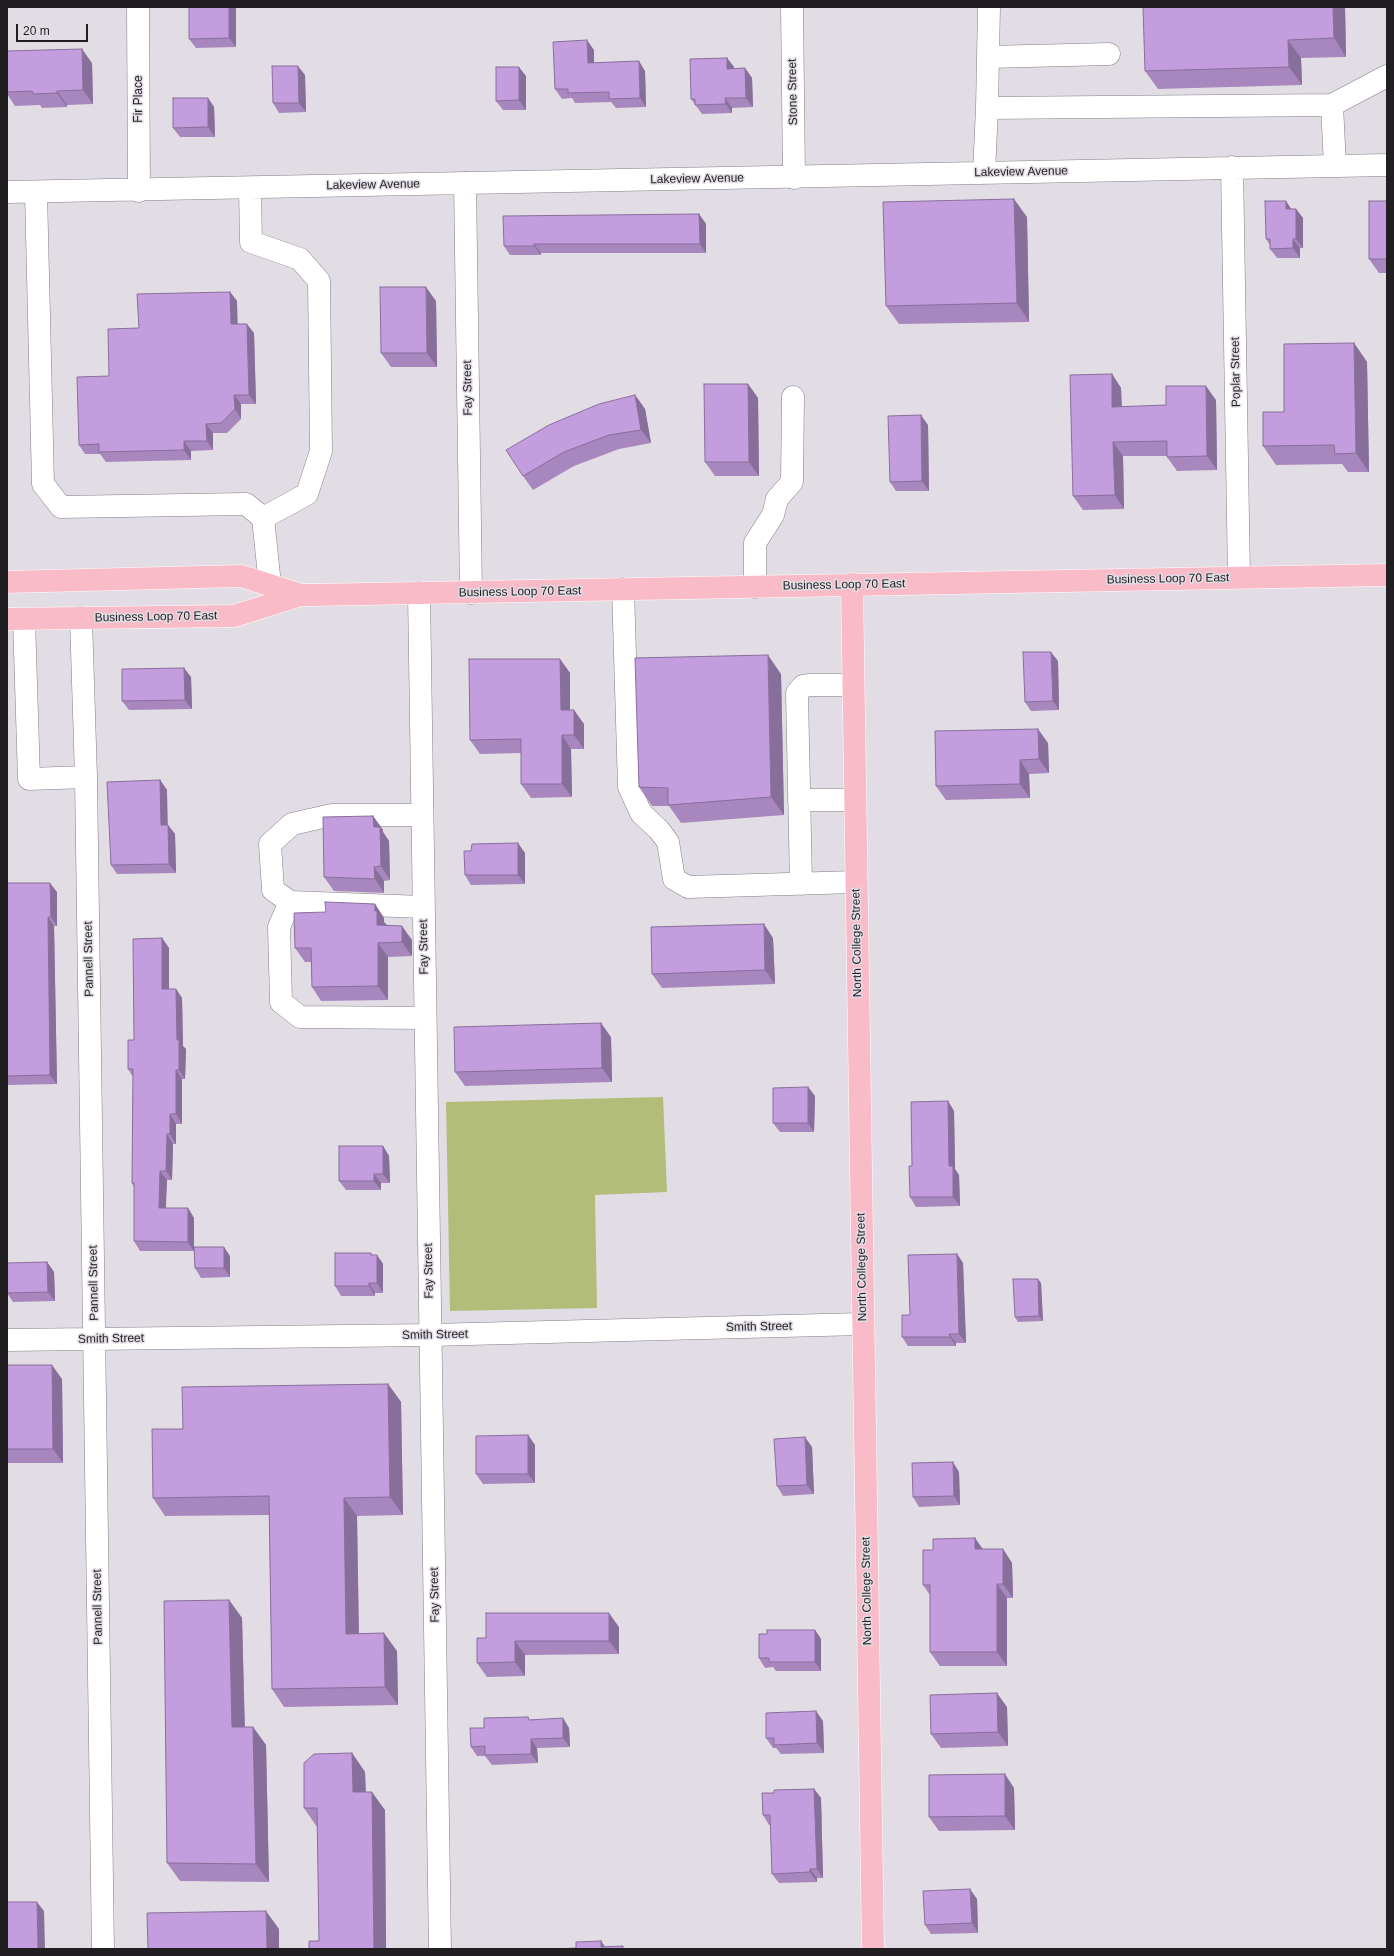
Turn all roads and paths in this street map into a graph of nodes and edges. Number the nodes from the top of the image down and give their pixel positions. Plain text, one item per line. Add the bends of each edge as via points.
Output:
1 (138, 7) edge
2 (792, 7) edge
3 (989, 7) edge
4 (1109, 54) dead end
5 (988, 57) junction
6 (1387, 76) edge
7 (1332, 105) junction
8 (987, 108) junction
9 (1387, 165) edge
10 (1335, 166) junction
11 (1232, 167) junction
12 (984, 173) junction
13 (794, 178) junction
14 (465, 183) junction
15 (250, 188) junction
16 (139, 190) junction
17 (7, 192) edge
18 (36, 192) junction
19 (793, 397) dead end
20 (263, 518) junction
21 (1387, 575) edge
22 (1239, 578) junction
23 (7, 582) edge
24 (852, 584) junction
25 (270, 585) junction
26 (755, 587) junction
27 (623, 589) junction
28 (419, 593) junction
29 (471, 593) junction
30 (301, 595) junction
31 (81, 618) junction
32 (15, 619) edge
33 (853, 685) junction
34 (86, 777) junction
35 (799, 800) junction
36 (855, 800) junction
37 (422, 815) junction
38 (856, 882) junction
39 (801, 884) junction
40 (290, 902) junction
41 (423, 907) junction
42 (425, 1018) junction
43 (862, 1324) junction
44 (430, 1335) junction
45 (95, 1339) junction
46 (7, 1340) edge
47 (103, 1949) edge
48 (440, 1949) edge
49 (873, 1949) edge

1 - 16 street, Fir Place
2 - 13 street, Stone Street
3 - 5 street
4 - 5 street
5 - 8 street
6 - 7 street
7 - 8 street
7 - 10 street
8 - 12 street
9 - 10 street, Lakeview Avenue
10 - 11 street, Lakeview Avenue
11 - 12 street, Lakeview Avenue
11 - 22 street, Poplar Street
12 - 13 street, Lakeview Avenue
13 - 14 street, Lakeview Avenue
14 - 15 street, Lakeview Avenue
14 - 29 street, Fay Street
15 - 16 street, Lakeview Avenue
15 - 20 street via 251,242 300,259 319,281 321,451 307,494
16 - 18 street, Lakeview Avenue
17 - 18 street, Lakeview Avenue
18 - 20 street via 43,484 61,507 246,504
19 - 26 street via 792,482 777,499 773,515 755,543
20 - 25 street
21 - 22 main road, Business Loop 70 East
22 - 24 main road, Business Loop 70 East
23 - 25 main road, Business Loop 70 East via 242,576
24 - 26 main road, Business Loop 70 East
24 - 33 main road, North College Street
25 - 30 main road, Business Loop 70 East
26 - 27 main road, Business Loop 70 East
27 - 29 main road, Business Loop 70 East
27 - 39 street via 629,787 641,813 668,842 674,879 688,887
28 - 29 main road, Business Loop 70 East
28 - 30 main road, Business Loop 70 East
28 - 37 street, Fay Street
30 - 31 main road, Business Loop 70 East via 234,616
31 - 32 main road, Business Loop 70 East
31 - 34 street, Pannell Street
32 - 34 street via 29,779
33 - 35 street via 810,685 803,686 797,693
33 - 36 main road, North College Street
34 - 45 street, Pannell Street
35 - 36 street
35 - 39 street
36 - 38 main road, North College Street
37 - 40 street via 332,815 292,824 270,844 273,890
37 - 41 street, Fay Street
38 - 39 street
38 - 43 main road, North College Street
40 - 41 street
40 - 42 street via 279,927 281,1002 300,1017
41 - 42 street, Fay Street
42 - 44 street, Fay Street
43 - 44 street, Smith Street
43 - 49 main road, North College Street
44 - 45 street, Smith Street
44 - 48 street, Fay Street
45 - 46 street, Smith Street
45 - 47 street, Pannell Street

